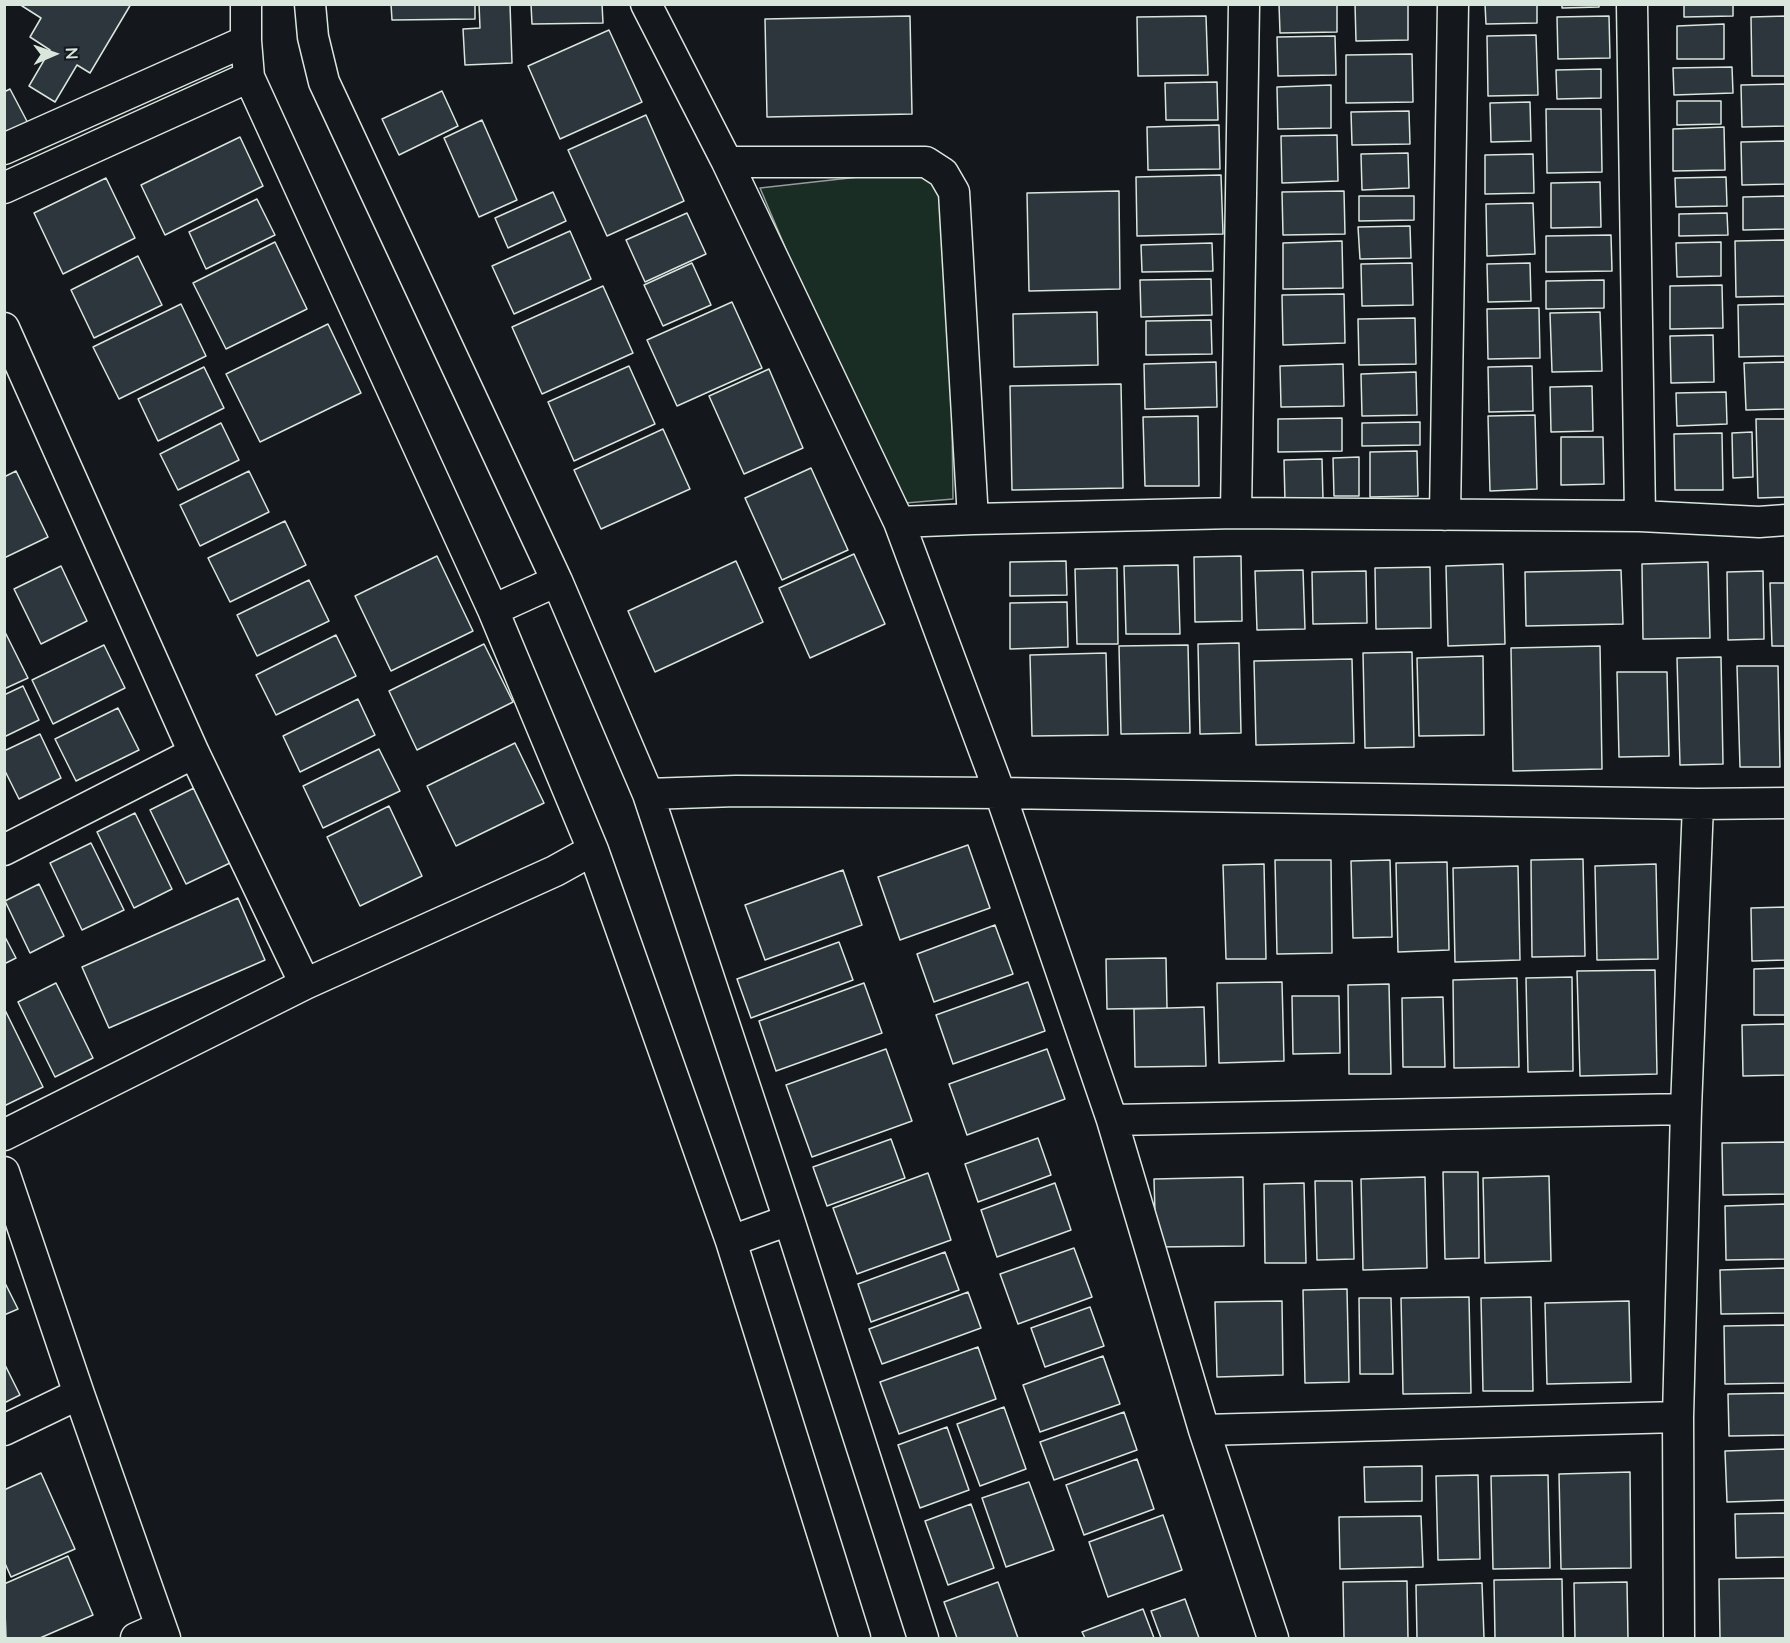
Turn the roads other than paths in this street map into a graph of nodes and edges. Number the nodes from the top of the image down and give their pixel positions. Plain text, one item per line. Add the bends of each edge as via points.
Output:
1 (246, 4) edge
2 (310, 4) edge
3 (646, 4) edge
4 (1244, 4) edge
5 (1453, 4) edge
6 (1632, 4) edge
7 (246, 41) junction
8 (249, 77) junction
9 (4, 149) edge
10 (727, 162) junction
11 (4, 188) edge
12 (4, 328) edge
13 (1236, 513) junction
14 (1445, 515) junction
15 (1640, 516) junction
16 (973, 519) junction
17 (1785, 520) edge
18 (899, 522) junction
19 (557, 580) junction
20 (493, 610) junction
21 (194, 753) junction
22 (1000, 793) junction
23 (648, 794) junction
24 (1785, 803) edge
25 (1698, 804) junction
26 (7, 843) edge
27 (593, 850) junction
28 (305, 984) junction
29 (1686, 1109) junction
30 (1112, 1120) junction
31 (4, 1135) edge
32 (4, 1172) edge
33 (789, 1220) junction
34 (731, 1240) junction
35 (79, 1394) junction
36 (1678, 1417) junction
37 (4, 1430) edge
38 (1204, 1430) junction
39 (154, 1634) edge
40 (855, 1638) edge
41 (923, 1638) edge
42 (1273, 1638) edge
43 (1679, 1638) edge

1 - 7 street
2 - 19 street via 324,82
3 - 10 street
4 - 13 street
5 - 14 street
6 - 15 street
7 - 8 street
7 - 9 street
8 - 11 street
8 - 20 street
10 - 16 street via 926,162 943,173 954,192
10 - 18 street
12 - 21 street
13 - 14 street
13 - 16 street
14 - 15 street
15 - 17 street
16 - 18 street
18 - 22 street
19 - 20 street
19 - 23 street
20 - 27 street
21 - 26 street
21 - 28 street
22 - 23 street
22 - 25 street
22 - 30 street
23 - 33 street
24 - 25 street
25 - 29 street
27 - 28 street via 555,871
27 - 34 street
28 - 31 street
29 - 30 street
29 - 36 street
30 - 38 street
32 - 35 street
33 - 34 street
33 - 41 street
34 - 40 street
35 - 37 street
35 - 39 street
36 - 38 street
36 - 43 street
38 - 42 street

